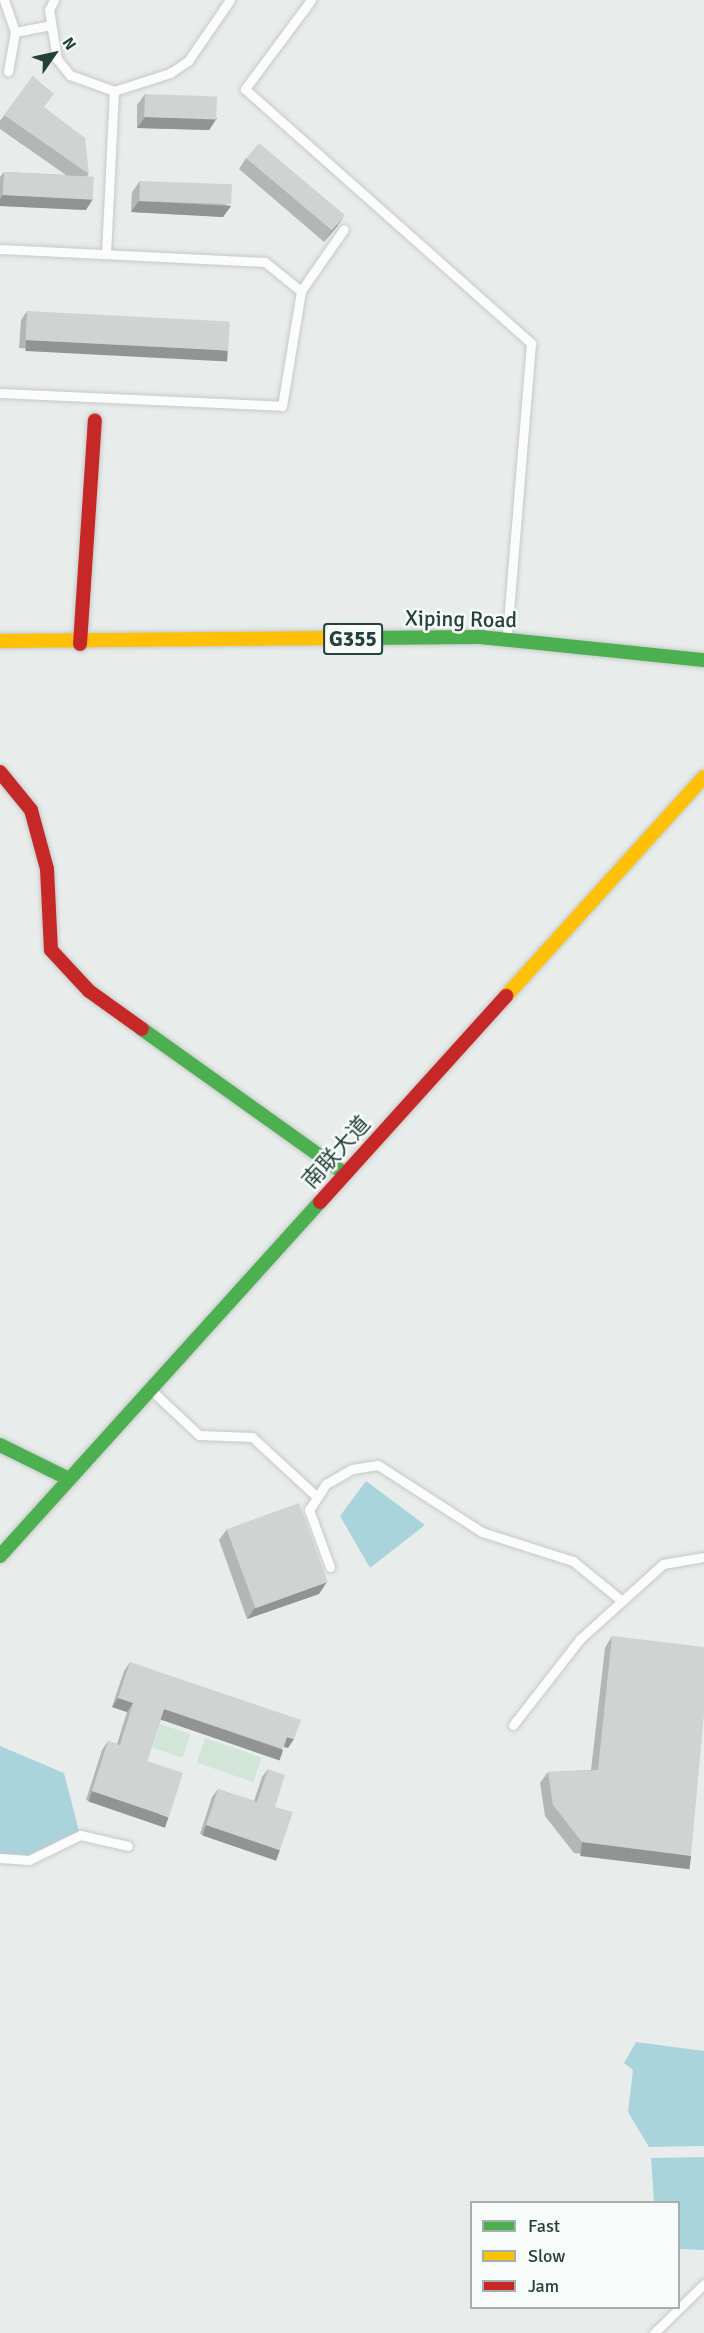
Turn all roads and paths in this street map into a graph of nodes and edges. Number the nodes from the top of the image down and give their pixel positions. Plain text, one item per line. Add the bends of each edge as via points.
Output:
1 (4, 0) edge
2 (54, 0) edge
3 (230, 0) edge
4 (311, 0) edge
5 (50, 26) junction
6 (15, 32) junction
7 (8, 71) dead end
8 (114, 91) junction
9 (344, 229) edge
10 (0, 249) edge
11 (106, 254) junction
12 (301, 291) junction
13 (0, 393) edge
14 (97, 399) junction
15 (95, 421) joint
16 (506, 640) junction
17 (0, 641) edge
18 (80, 644) junction
19 (704, 660) edge
20 (0, 772) edge
21 (704, 777) edge
22 (345, 1174) junction
23 (150, 1389) junction
24 (0, 1444) edge
25 (69, 1479) junction
26 (317, 1497) junction
27 (0, 1556) edge
28 (704, 1557) edge
29 (330, 1567) dead end
30 (622, 1602) junction
31 (513, 1725) dead end
32 (128, 1846) dead end
33 (0, 1858) edge
34 (704, 2284) edge
35 (680, 2308) edge
36 (678, 2309) edge
37 (654, 2333) edge

1 - 6 lane
2 - 5 lane
3 - 8 lane via 188,61 170,73
4 - 16 lane via 245,89 531,343
5 - 6 lane
5 - 8 lane via 57,59 70,75
6 - 7 lane
8 - 11 lane
9 - 12 lane
10 - 11 lane
11 - 12 lane via 265,262
12 - 14 lane via 282,406
13 - 14 lane
14 - 15 lane
15 - 18 main road
16 - 18 main road, Xiping Road / G355
16 - 19 main road, Xiping Road / G355
17 - 18 main road, Xiping Road / G355
20 - 22 main road via 31,810 47,869 51,950 89,991
21 - 22 main road, 南联大道
22 - 23 main road, 南联大道
23 - 25 main road, 南联大道
23 - 26 lane via 200,1435 252,1437
24 - 25 main road
25 - 27 main road, 南联大道
26 - 29 lane via 309,1510
26 - 30 lane via 326,1484 352,1469 378,1465 482,1532 573,1562
28 - 30 lane via 663,1564
30 - 31 lane via 580,1639
32 - 33 lane via 80,1835 30,1860
34 - 35 lane
36 - 37 lane

